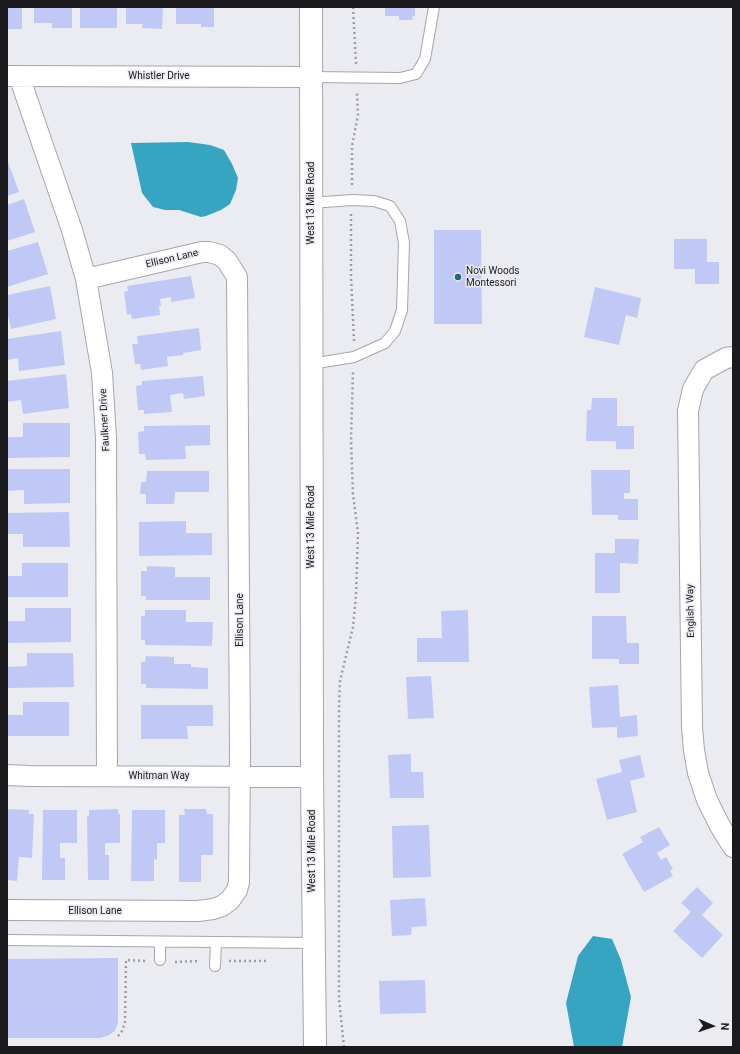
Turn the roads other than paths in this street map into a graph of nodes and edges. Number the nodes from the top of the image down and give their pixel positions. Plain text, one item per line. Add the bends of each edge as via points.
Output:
1 (310, 7) edge
2 (434, 7) edge
3 (13, 76) edge
4 (311, 77) junction
5 (311, 203) junction
6 (86, 279) junction
7 (733, 357) edge
8 (311, 364) junction
9 (7, 774) edge
10 (107, 776) junction
11 (240, 777) junction
12 (312, 777) junction
13 (733, 847) edge
14 (7, 910) edge
15 (7, 940) edge
16 (160, 942) junction
17 (216, 942) junction
18 (313, 943) junction
19 (156, 961) road end
20 (215, 964) road end
21 (315, 1047) edge

1 - 4 street, West 13 Mile Road
2 - 4 lane via 425,59 416,74 400,78
3 - 4 street, Whistler Drive
3 - 6 street, Faulkner Drive via 72,230
4 - 5 street, West 13 Mile Road
5 - 8 street, West 13 Mile Road
5 - 8 lane via 352,200 374,201 390,206 400,221 404,243 402,310 395,331 384,343 354,357
6 - 10 street, Faulkner Drive via 101,368 106,438
6 - 11 street, Ellison Lane via 202,252 220,255 237,277
7 - 13 street, English Way via 704,370 693,388 688,411 694,750 707,800
8 - 12 street, West 13 Mile Road
9 - 10 street, Whitman Way
10 - 11 street, Whitman Way
11 - 12 street, Whitman Way
11 - 14 street, Ellison Lane via 239,882 233,895 222,906 198,911
12 - 18 street, West 13 Mile Road
15 - 16 lane
16 - 17 lane
16 - 19 lane
17 - 18 lane
17 - 20 lane
18 - 21 street, West 13 Mile Road

